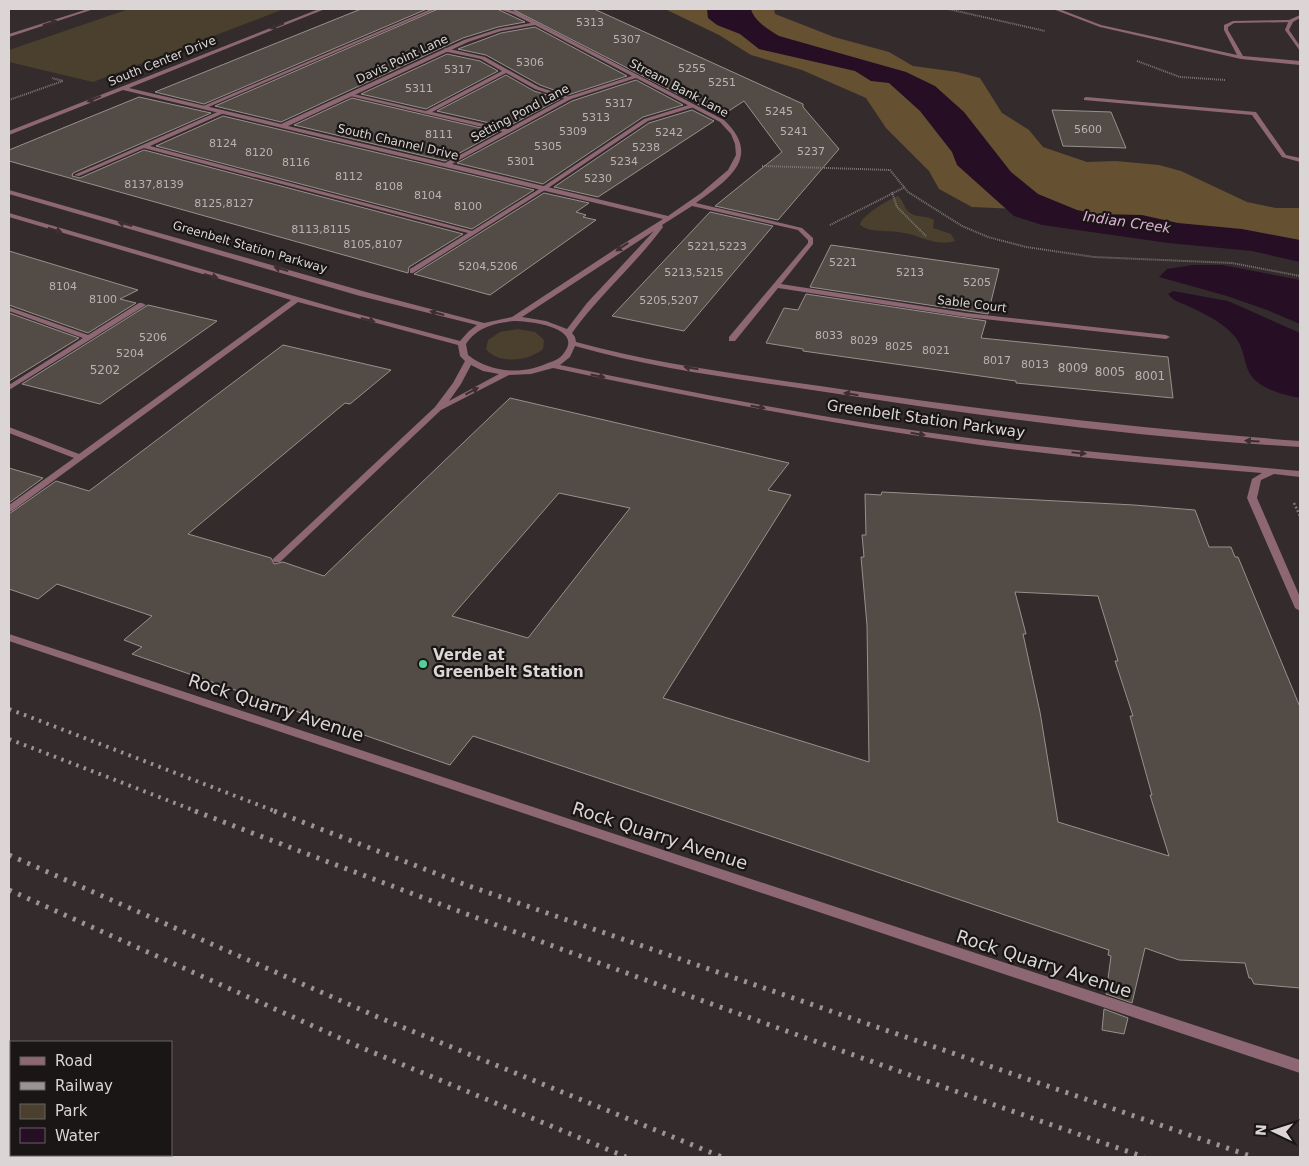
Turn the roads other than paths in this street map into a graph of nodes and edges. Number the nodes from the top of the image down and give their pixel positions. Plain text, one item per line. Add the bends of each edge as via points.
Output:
1 (92, 9) edge
2 (323, 9) edge
3 (434, 9) edge
4 (500, 9) edge
5 (1055, 9) edge
6 (1300, 16) edge
7 (1291, 21) junction
8 (534, 24) junction
9 (9, 36) edge
10 (1300, 49) edge
11 (445, 50) junction
12 (1241, 58) junction
13 (1300, 63) edge
14 (506, 71) junction
15 (635, 77) junction
16 (123, 88) junction
17 (348, 95) junction
18 (569, 98) junction
19 (1086, 99) dead end
20 (692, 106) junction
21 (204, 108) junction
22 (222, 112) junction
23 (426, 113) junction
24 (282, 126) junction
25 (508, 131) junction
26 (9, 133) edge
27 (144, 146) junction
28 (1300, 160) edge
29 (446, 165) junction
30 (77, 175) dead end
31 (543, 189) junction
32 (9, 192) edge
33 (689, 204) junction
34 (9, 215) edge
35 (666, 220) junction
36 (474, 233) junction
37 (413, 271) dead end
38 (776, 285) junction
39 (296, 300) junction
40 (142, 305) dead end
41 (9, 309) edge
42 (514, 319) junction
43 (485, 325) junction
44 (568, 333) junction
45 (1166, 337) dead end
46 (90, 338) junction
47 (732, 339) dead end
48 (572, 343) junction
49 (462, 344) junction
50 (469, 361) junction
51 (551, 366) junction
52 (507, 373) junction
53 (9, 388) edge
54 (438, 409) junction
55 (9, 430) edge
56 (1300, 444) edge
57 (80, 457) junction
58 (1272, 472) junction
59 (1300, 474) edge
60 (9, 509) edge
61 (277, 560) dead end
62 (1300, 608) edge
63 (9, 637) edge
64 (1300, 1067) edge

9 -> 1 street
2 -> 16 street, South Center Drive
3 - 21 street
4 - 8 street, Stream Bank Lane
5 - 12 street via 1100,26
6 - 7 street
7 - 10 street via 1287,30
7 - 12 street via 1229,23 1226,30
8 - 11 street, Davis Point Lane via 484,34
8 - 15 street, Stream Bank Lane
11 - 14 street via 480,57
11 - 17 street, Davis Point Lane
12 - 13 street
14 - 18 street via 537,88
14 - 23 street
15 - 18 street, Setting Pond Lane
15 - 20 street, Stream Bank Lane
16 - 21 street, South Channel Drive
16 -> 26 street, South Center Drive
17 - 23 street
17 - 24 street, Davis Point Lane
18 - 25 street, Setting Pond Lane
19 - 28 street via 1254,113 1284,156
20 - 31 street via 646,120
20 - 33 street, Stream Bank Lane via 722,121 734,132 738,144 737,163
21 - 22 street, South Channel Drive
22 - 24 street, South Channel Drive
22 - 27 street
23 - 25 street
24 - 29 street, South Channel Drive
25 - 29 street, Setting Pond Lane
27 - 30 street
27 - 36 street
29 - 31 street, South Channel Drive
31 - 35 street, South Channel Drive
31 - 36 street
43 -> 32 street, Greenbelt Station Parkway via 363,294
33 - 35 street
33 - 38 street via 800,229 805,233 811,243
34 -> 39 street
35 -> 42 street
35 - 44 street via 593,298
36 - 37 street
38 - 45 street, Sable Court via 966,315
38 - 47 street
39 -> 49 street
39 - 57 street
40 - 46 street
41 - 46 street
42 - 43 street
42 - 44 street via 542,321
43 - 49 street via 470,334
44 - 48 street
46 - 53 street
48 - 51 street via 566,355
56 -> 48 street, Greenbelt Station Parkway via 1134,431 1004,416 676,366
49 - 50 street via 464,356
50 - 52 street via 485,369
50 - 54 street
51 - 52 street
51 -> 58 street, Greenbelt Station Parkway via 707,399 938,437
54 -> 52 street
54 - 61 street
55 - 57 street
57 - 60 street
58 - 59 street, Greenbelt Station Parkway
58 - 62 street via 1257,479 1252,498
63 - 64 street, Rock Quarry Avenue

